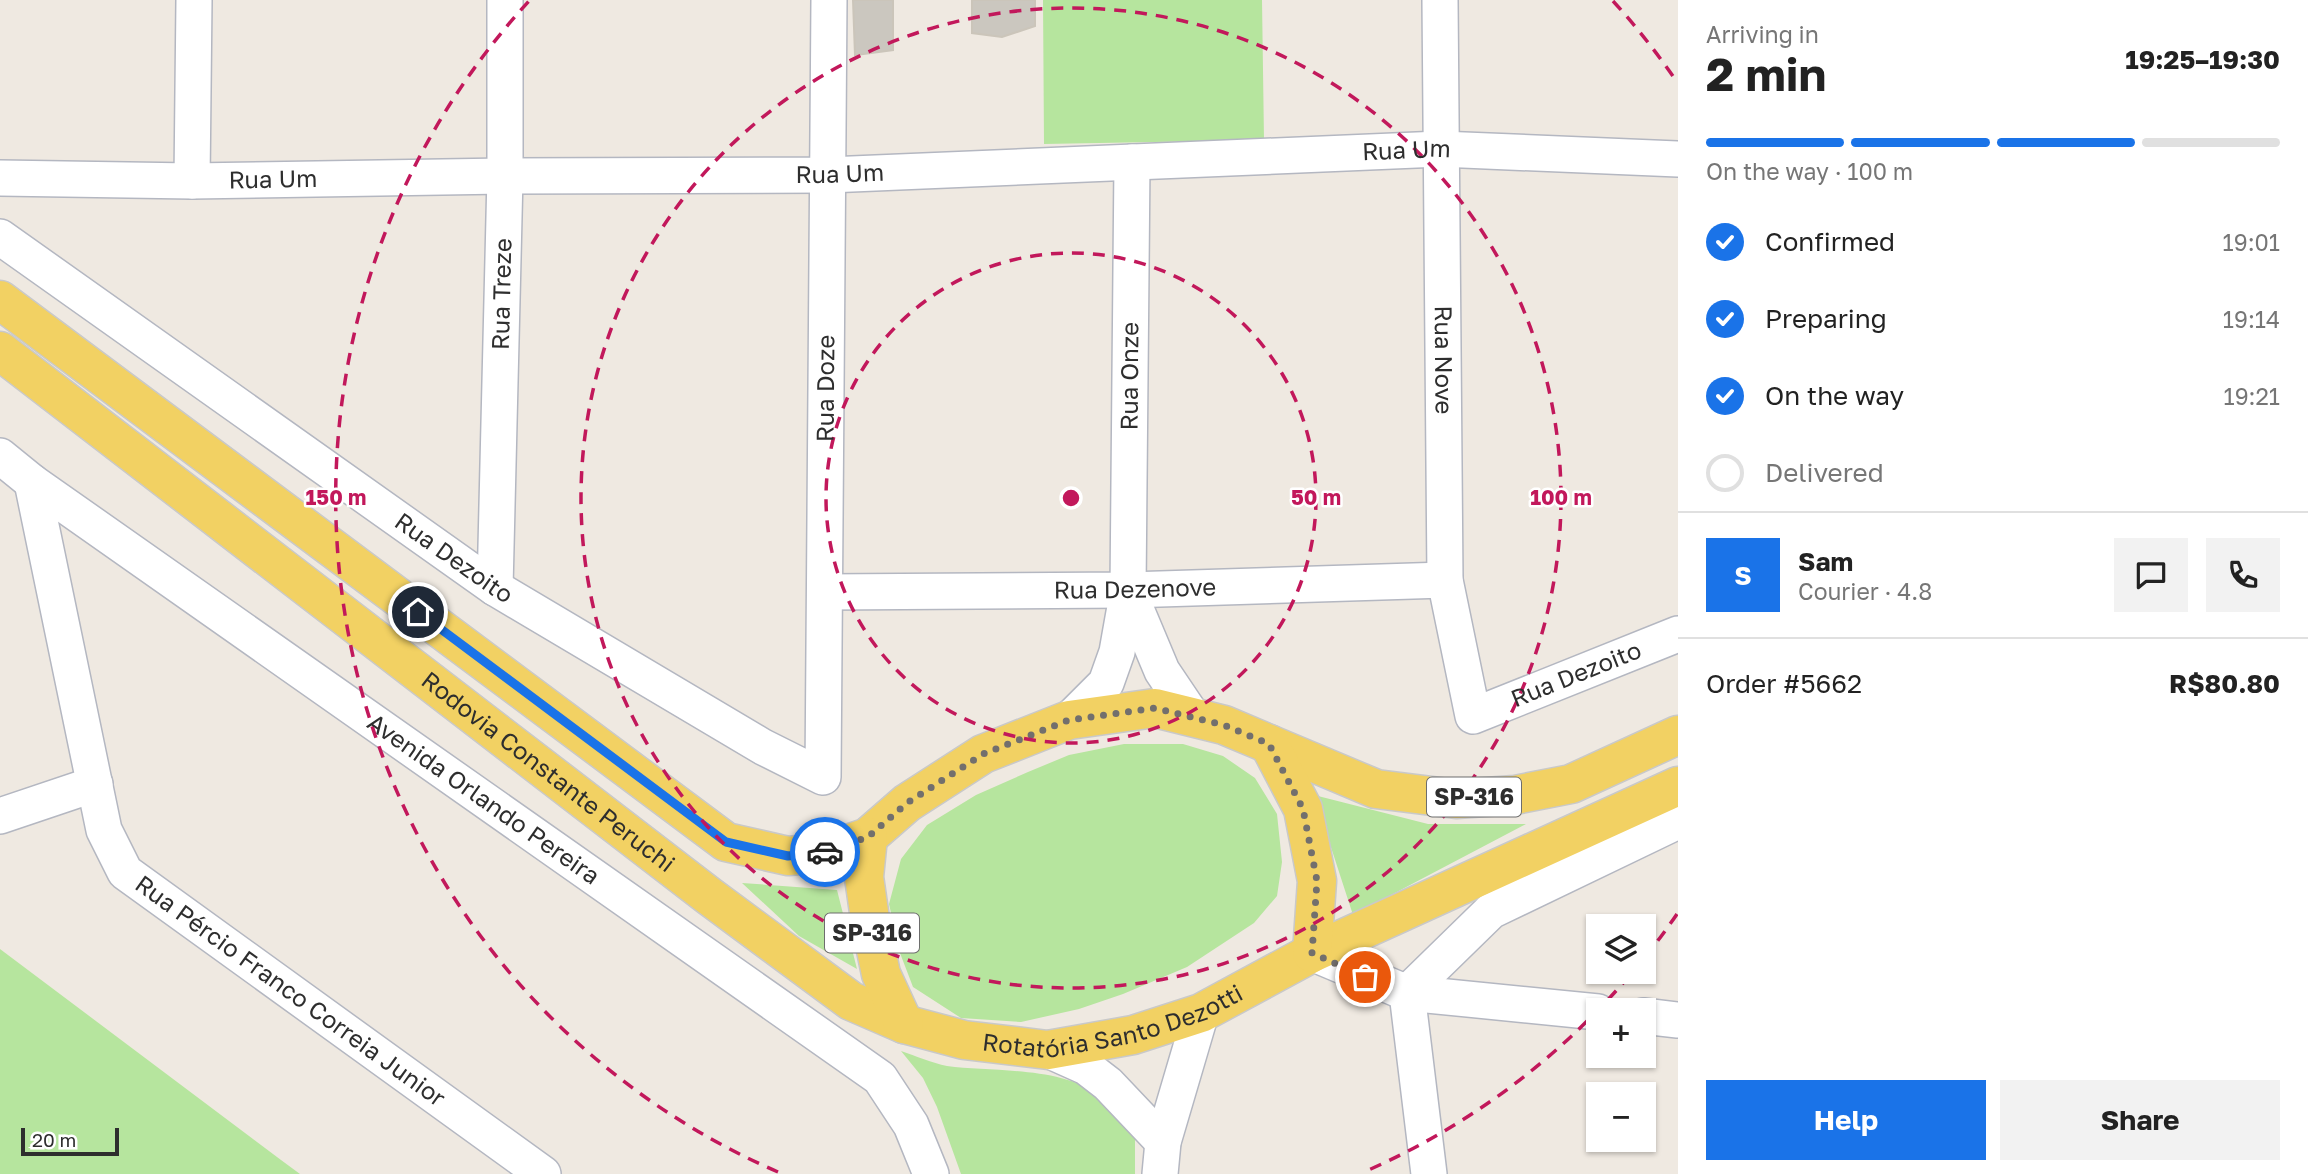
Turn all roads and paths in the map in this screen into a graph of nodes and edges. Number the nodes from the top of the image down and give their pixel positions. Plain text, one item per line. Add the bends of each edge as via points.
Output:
1 (194, 0) edge
2 (505, 0) edge
3 (829, 0) edge
4 (1440, 0) edge
5 (1440, 149) junction
6 (1678, 159) edge
7 (1132, 162) junction
8 (828, 175) junction
9 (505, 176) junction
10 (0, 178) edge
11 (192, 181) junction
12 (0, 237) edge
13 (0, 300) edge
14 (0, 351) edge
15 (2, 459) edge
16 (33, 482) junction
17 (1445, 580) junction
18 (495, 588) junction
19 (1128, 590) junction
20 (825, 592) junction
21 (1678, 634) edge
22 (1473, 716) joint
23 (1193, 717) junction
24 (1069, 720) junction
25 (1678, 735) edge
26 (1269, 744) junction
27 (823, 776) joint
28 (95, 784) junction
29 (1678, 786) edge
30 (0, 816) edge
31 (1678, 821) edge
32 (868, 837) junction
33 (1312, 953) junction
34 (1407, 993) junction
35 (1586, 1011) edge
36 (1201, 1013) junction
37 (1656, 1017) edge
38 (1678, 1020) edge
39 (904, 1024) junction
40 (1048, 1050) junction
41 (1162, 1158) edge
42 (543, 1174) edge
43 (931, 1174) edge
44 (1429, 1174) edge

1 - 11 street
2 - 9 street, Rua Treze
3 - 8 street, Rua Doze
4 - 5 street, Rua Nove
5 - 6 street, Rua Um
5 - 7 street, Rua Um
5 - 17 street, Rua Nove
7 - 8 street, Rua Um
7 - 19 street, Rua Onze
8 - 9 street, Rua Um
8 - 20 street, Rua Doze
9 - 11 street, Rua Um
9 - 18 street, Rua Treze
10 - 11 street, Rua Um
12 - 18 street, Rua Dezoito
13 - 32 main road, Rodovia Constante Peruchi / SP-316 via 726,842 788,856 822,853
14 - 39 main road, Rodovia Constante Peruchi / SP-316 via 709,896 851,1001
15 - 16 street, Avenida Orlando Pereira
16 - 28 street, Rua Pércio Franco Correia Junior
16 - 43 street, Avenida Orlando Pereira via 880,1078 911,1125
17 - 19 street, Rua Dezenove
17 - 22 street, Rua Nove
18 - 27 street, Rua Dezoito via 763,747
19 - 20 street, Rua Dezenove
19 - 23 street via 1162,671
19 - 24 street via 1117,652 1106,683
20 - 27 street, Rua Doze
21 - 22 street, Rua Dezoito
23 - 24 main road, SP-316 via 1155,708
23 - 26 main road, SP-316
24 - 32 main road, SP-316 via 983,754 907,803
25 - 26 main road, SP-316 via 1571,784 1515,795 1456,799 1376,789
26 - 33 main road via 1303,809 1317,881
28 - 30 street
28 - 42 street, Rua Pércio Franco Correia Junior via 104,830 125,872
29 - 33 main road, SP-316
31 - 34 street via 1491,911
32 - 39 main road, SP-316 via 864,877 871,926 881,974
33 - 34 street
33 - 36 main road, Rotatória Santo Dezotti / SP-316
34 - 35 street
34 - 44 street
36 - 40 main road, Rotatória Santo Dezotti / SP-316 via 1133,1035
36 - 41 street
37 - 38 street
39 - 40 main road, Rotatória Santo Dezotti / SP-316 via 964,1040
40 - 41 street via 1086,1067 1108,1084

